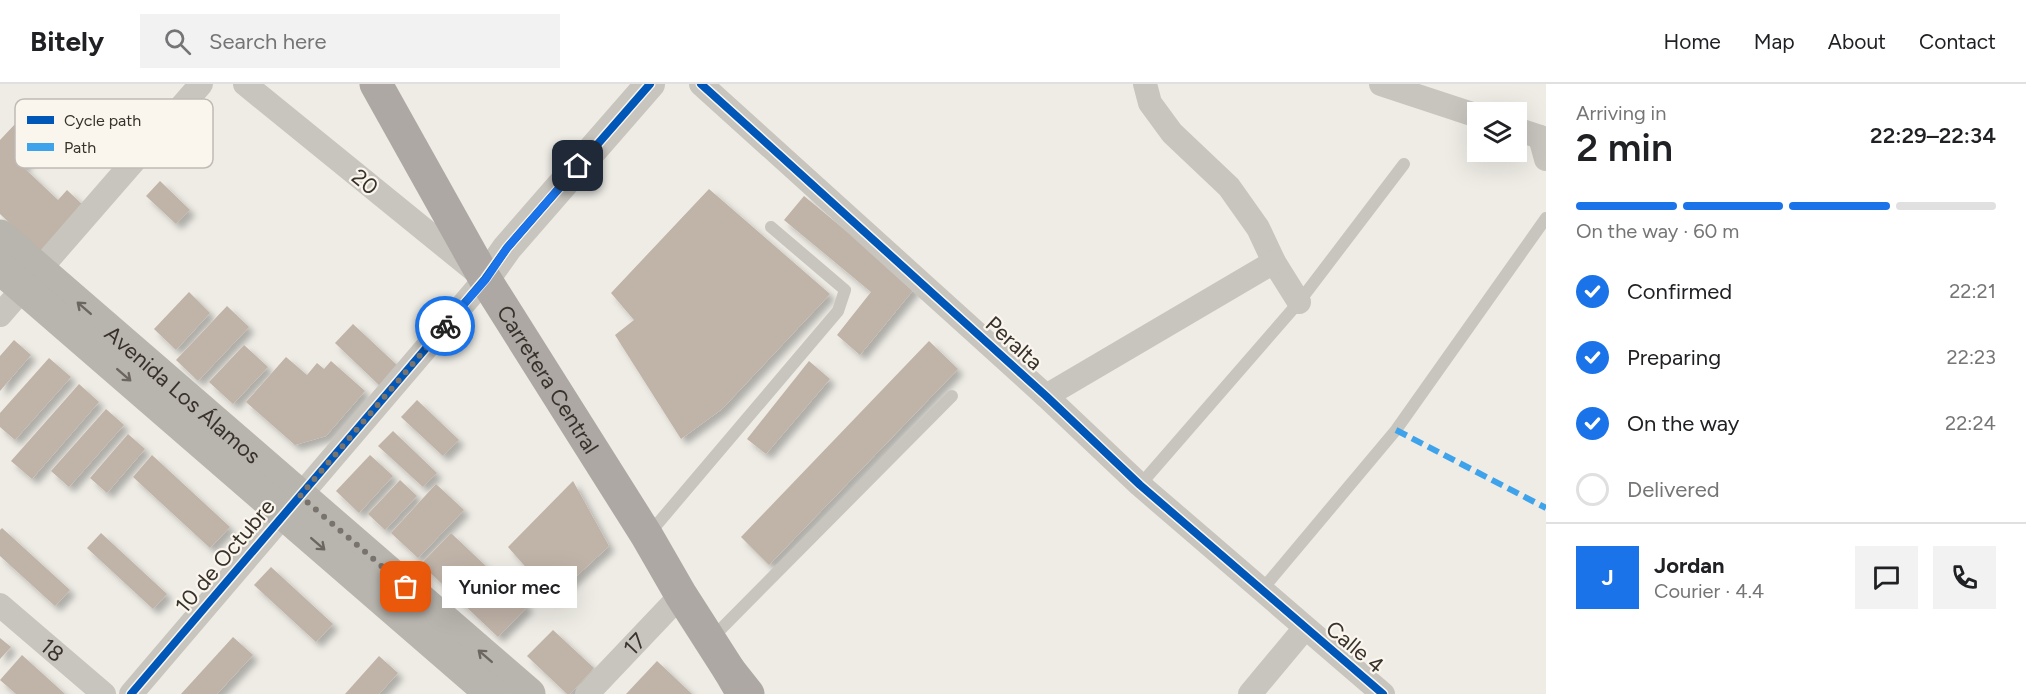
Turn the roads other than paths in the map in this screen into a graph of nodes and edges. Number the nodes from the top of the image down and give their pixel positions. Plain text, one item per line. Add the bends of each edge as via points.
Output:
1 (201, 84) edge
2 (245, 84) edge
3 (376, 84) edge
4 (650, 84) edge
5 (701, 84) edge
6 (1144, 84) edge
7 (1381, 84) edge
8 (187, 99) edge
9 (1467, 112) edge
10 (1527, 134) edge
11 (1544, 142) edge
12 (1404, 164) dead end
13 (122, 168) edge
14 (1546, 218) edge
15 (771, 227) dead end
16 (0, 236) edge
17 (1274, 262) junction
18 (21, 275) edge
19 (486, 279) junction
20 (1299, 302) junction
21 (0, 315) edge
22 (952, 396) dead end
23 (1046, 396) junction
24 (1140, 485) junction
25 (292, 505) junction
26 (647, 536) junction
27 (1261, 591) junction
28 (681, 595) junction
29 (0, 605) edge
30 (1305, 628) junction
31 (710, 640) junction
32 (740, 686) edge
33 (104, 694) edge
34 (131, 694) edge
35 (492, 694) edge
36 (529, 694) edge
37 (587, 694) edge
38 (1250, 694) edge
39 (1383, 694) edge

1 - 8 street
2 - 19 street, 20
3 - 19 main road, Carretera Central
4 - 19 street, 10 de Octubre via 507,248
5 - 23 street, Peralta
6 - 17 street via 1150,103 1172,133 1228,187 1258,228
7 - 9 street
10 - 11 street
12 - 20 lane
13 - 18 street
14 - 27 lane via 1396,430
15 - 26 lane via 844,290 838,311
16 - 18 main road, Avenida Los Álamos
17 - 20 street
17 - 23 street
18 - 21 street
18 - 25 main road, Avenida Los Álamos
19 - 25 street, 10 de Octubre
19 - 26 main road, Carretera Central
20 - 24 lane
22 - 31 lane
23 - 24 street, Peralta
24 - 27 street, Peralta
25 - 34 street, 10 de Octubre
25 -> 35 main road, Avenida Los Álamos
36 -> 25 main road, Avenida Los Álamos
26 - 28 main road, Carretera Central
27 - 30 street, Peralta
28 - 31 main road, Carretera Central
28 - 37 street, 17
29 - 33 street, 18
30 - 38 street
30 - 39 street, Calle 4
31 - 32 main road, Carretera Central

